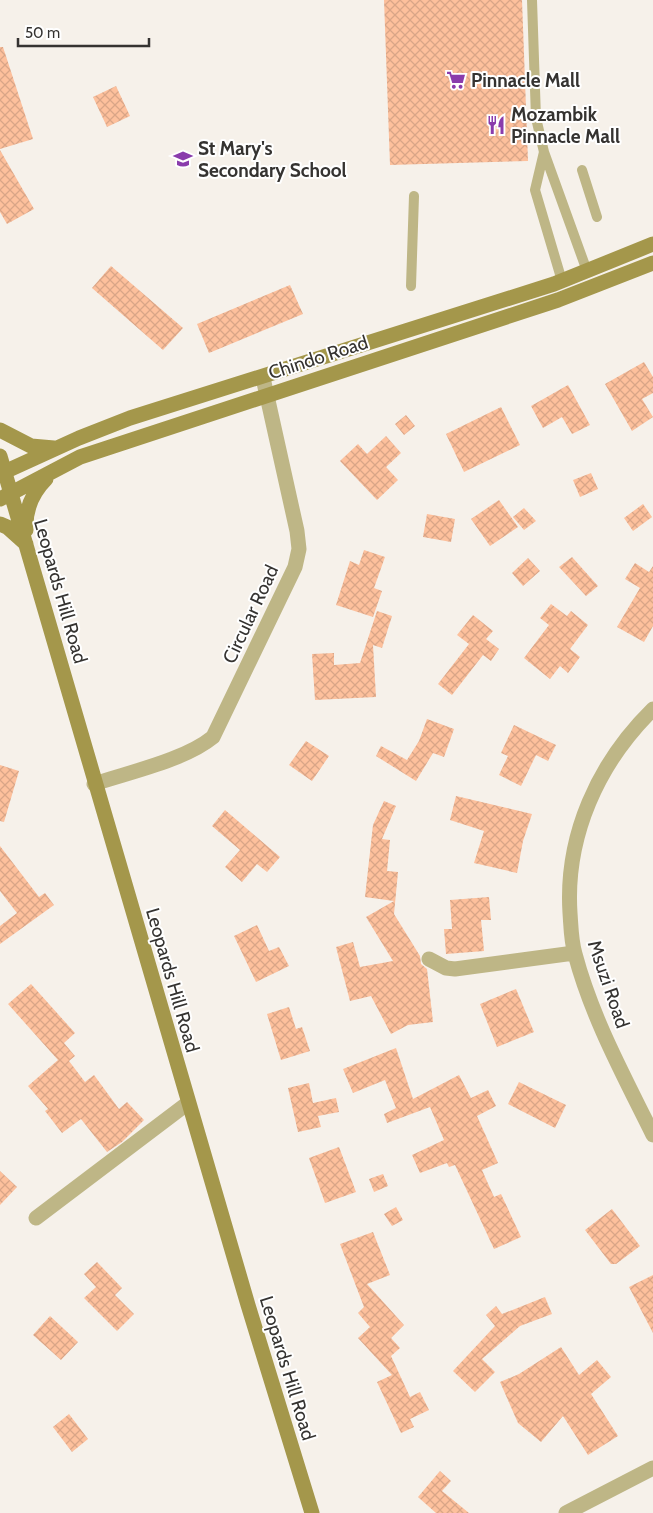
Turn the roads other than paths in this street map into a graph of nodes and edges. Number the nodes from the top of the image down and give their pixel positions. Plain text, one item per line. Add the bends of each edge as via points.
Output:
1 (532, 0) edge
2 (544, 152) junction
3 (582, 170) dead end
4 (414, 196) dead end
5 (597, 217) dead end
6 (653, 244) edge
7 (653, 263) edge
8 (587, 271) junction
9 (562, 281) junction
10 (411, 286) dead end
11 (263, 378) junction
12 (267, 394) junction
13 (0, 430) edge
14 (56, 448) junction
15 (0, 456) edge
16 (56, 470) junction
17 (3, 473) edge
18 (6, 496) edge
19 (0, 524) edge
20 (26, 544) junction
21 (653, 709) edge
22 (94, 784) junction
23 (574, 953) junction
24 (429, 959) dead end
25 (188, 1103) junction
26 (653, 1135) edge
27 (36, 1218) dead end
28 (653, 1468) edge
29 (312, 1513) edge
30 (566, 1513) edge

1 - 2 lane via 536,118
2 - 8 lane
2 - 9 lane via 535,190
3 - 5 lane
4 - 10 lane
6 - 8 main road, Chindo Road
7 - 12 main road, Chindo Road via 558,300
8 - 9 main road, Chindo Road
9 - 11 main road, Chindo Road
11 - 12 street, Circular Road
11 - 14 main road, Chindo Road via 130,418
12 - 16 main road, Chindo Road via 80,457
12 - 22 street, Circular Road via 297,531 299,549 295,567 213,737 186,753
13 - 14 main road via 31,446
14 - 17 main road, Chindo Road
15 - 17 main road, Leopards Hill Road
16 - 18 main road, Chindo Road
16 - 20 main road via 32,498 25,516
17 - 18 main road, Leopards Hill Road
18 - 20 main road, Leopards Hill Road
19 - 20 main road
20 - 22 main road, Leopards Hill Road
21 - 23 street, Msuzi Road via 631,732 602,774 577,833 569,895
22 - 25 main road, Leopards Hill Road
23 - 24 street via 455,969
23 - 26 street, Msuzi Road via 594,1014
25 - 27 street
25 - 29 main road, Leopards Hill Road
28 - 30 street

